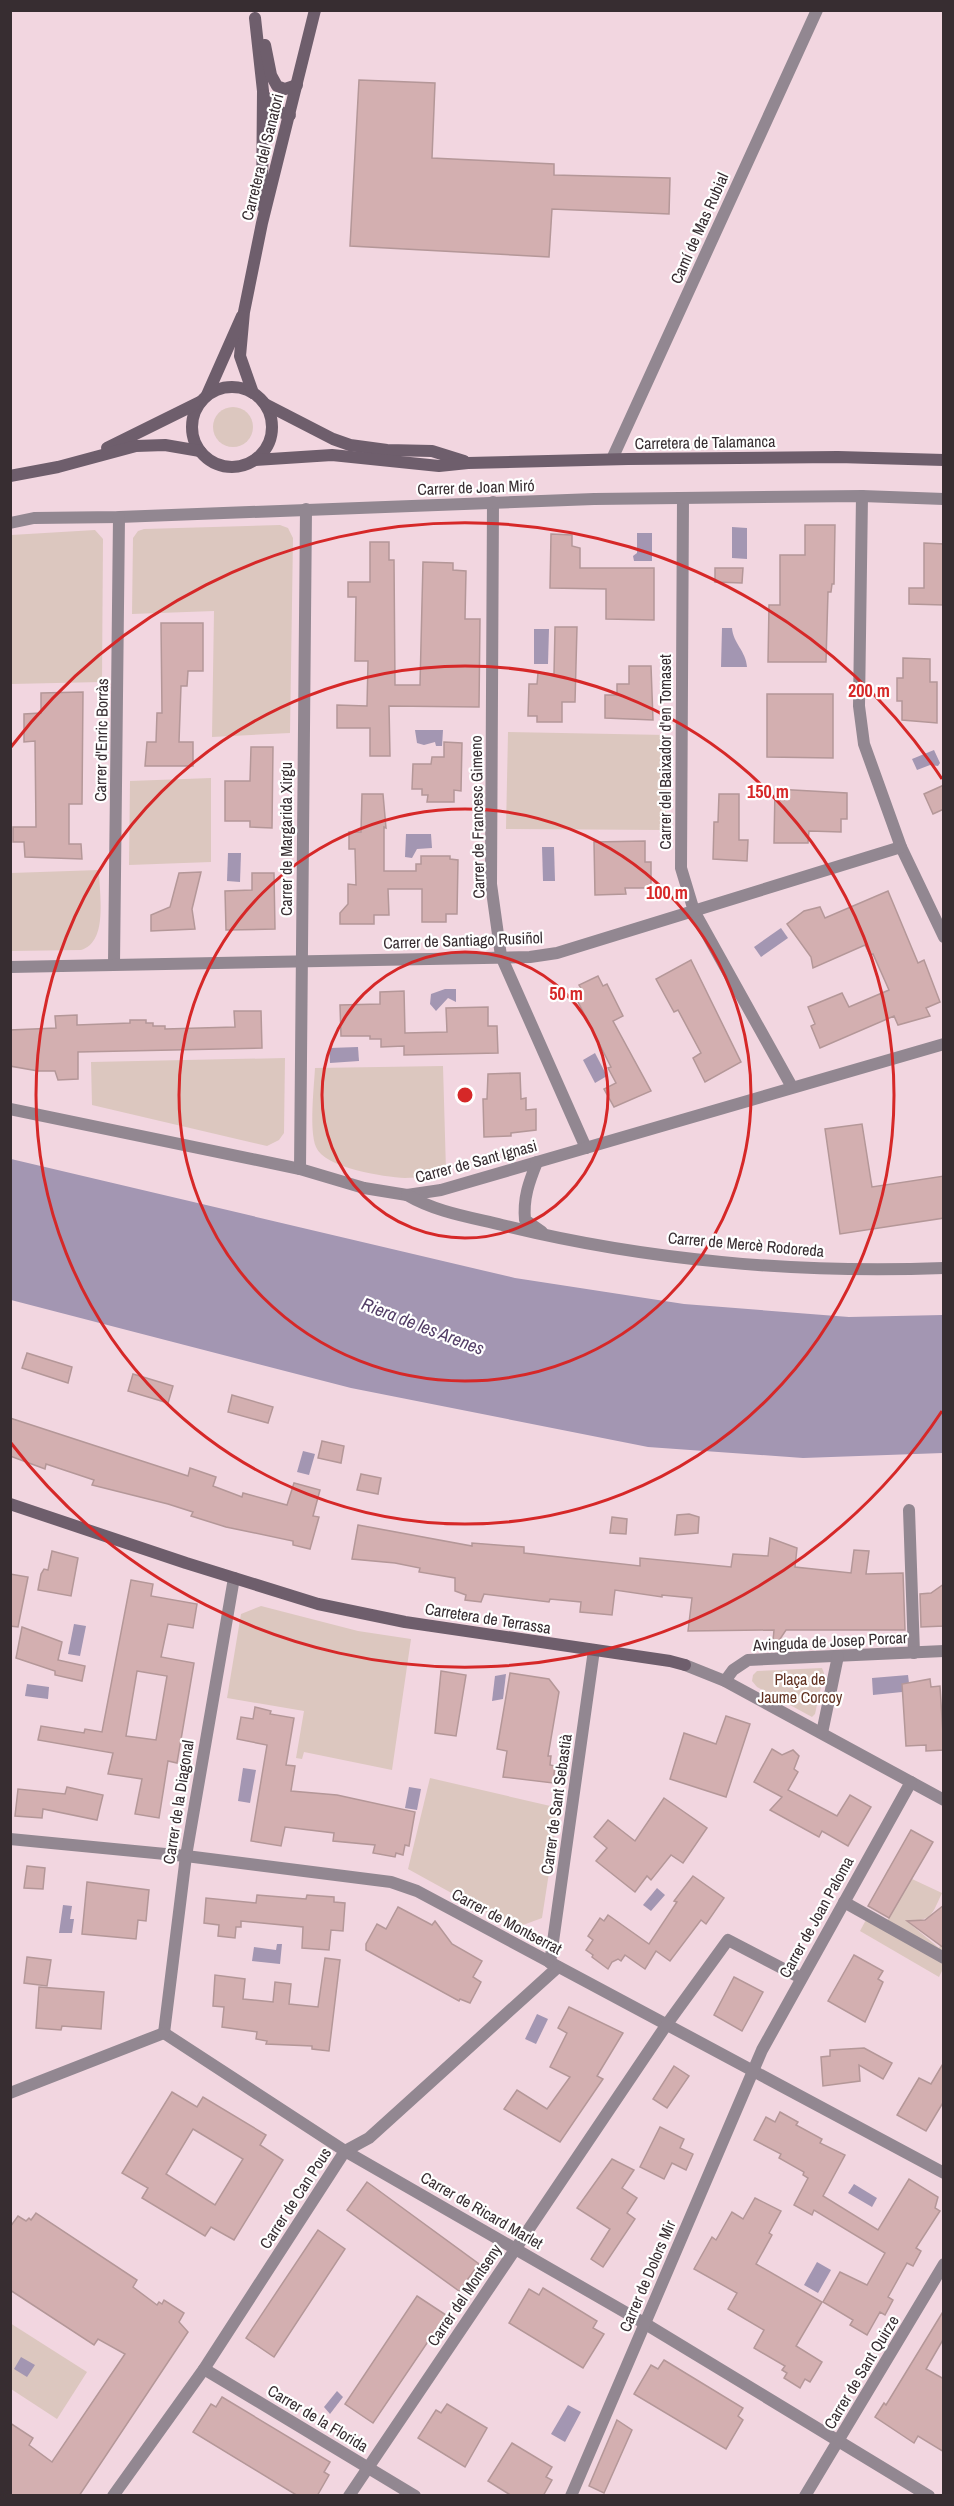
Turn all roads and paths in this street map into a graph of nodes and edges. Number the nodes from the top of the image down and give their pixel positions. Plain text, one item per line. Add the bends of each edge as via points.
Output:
1 (315, 10) edge
2 (817, 10) edge
3 (253, 14) edge
4 (297, 85) junction
5 (263, 91) junction
6 (290, 115) junction
7 (262, 224) junction
8 (244, 312) junction
9 (253, 393) junction
10 (203, 399) junction
11 (265, 404) junction
12 (200, 451) junction
13 (89, 457) junction
14 (612, 459) junction
15 (255, 460) junction
16 (944, 460) edge
17 (468, 463) junction
18 (10, 476) edge
19 (862, 496) junction
20 (683, 498) junction
21 (944, 499) edge
22 (493, 502) junction
23 (306, 509) junction
24 (119, 517) junction
25 (10, 523) edge
26 (901, 847) junction
27 (694, 911) junction
28 (944, 937) edge
29 (501, 956) junction
30 (302, 962) junction
31 (114, 964) junction
32 (10, 967) edge
33 (944, 1044) edge
34 (792, 1087) junction
35 (10, 1109) edge
36 (586, 1148) junction
37 (537, 1162) junction
38 (300, 1169) junction
39 (407, 1195) junction
40 (548, 1236) junction
41 (944, 1268) edge
42 (10, 1504) edge
43 (909, 1510) dead end
44 (234, 1578) junction
45 (594, 1650) junction
46 (944, 1651) edge
47 (914, 1653) junction
48 (838, 1656) junction
49 (725, 1681) junction
50 (822, 1732) junction
51 (911, 1782) junction
52 (944, 1800) edge
53 (10, 1839) edge
54 (186, 1856) junction
55 (844, 1902) junction
56 (944, 1958) edge
57 (554, 1965) junction
58 (801, 1978) junction
59 (667, 2024) junction
60 (164, 2033) junction
61 (753, 2069) junction
62 (10, 2093) edge
63 (345, 2151) junction
64 (944, 2173) edge
65 (516, 2248) junction
66 (944, 2264) edge
67 (644, 2323) junction
68 (204, 2369) junction
69 (839, 2440) junction
70 (369, 2467) junction
71 (113, 2496) edge
72 (349, 2496) edge
73 (415, 2496) edge
74 (571, 2496) edge
75 (805, 2496) edge
76 (929, 2496) edge

1 - 4 street, Carretera del Sanatori
2 - 14 street, Camí de Mas Rubial
3 - 4 street via 277,86 285,89
3 - 5 street
4 - 6 street, Carretera del Sanatori
5 - 6 street via 273,110
5 - 7 street
6 - 7 street, Carretera del Sanatori
7 - 8 street, Carretera del Sanatori
8 - 9 street, Carretera del Sanatori via 240,356
8 - 10 street, Carretera del Sanatori
9 - 10 street via 230,387
9 - 11 street
10 - 12 street via 195,411 192,432
10 - 13 street
11 - 15 street via 272,435
11 - 17 street, Carretera de Talamanca via 350,445 432,451
12 - 13 street via 136,446
12 - 15 street via 208,460 232,467
13 - 18 street
14 - 16 street, Carretera de Talamanca
14 - 17 street, Carretera de Talamanca
15 - 17 street, Carretera de Talamanca via 310,455 439,466
19 - 20 street, Carrer de Joan Miró
19 - 21 street, Carrer de Joan Miró
19 - 26 street via 861,725 869,763
20 - 22 street, Carrer de Joan Miró
20 - 27 street, Carrer del Baixador d'en Tomaset via 680,844 681,868
22 - 23 street, Carrer de Joan Miró
22 - 29 street, Carrer de Francesc Gimeno via 491,885
23 - 24 street, Carrer de Joan Miró
23 - 30 street, Carrer de Margarida Xirgu
24 - 25 street, Carrer de Joan Miró via 34,518
24 - 31 street, Carrer d'Enric Borràs
26 - 27 street, Carrer de Santiago Rusiñol
26 - 28 street
27 - 29 street, Carrer de Santiago Rusiñol via 557,953
27 - 34 street, Carrer del Baixador d'en Tomaset
29 - 30 street, Carrer de Santiago Rusiñol
29 - 36 street, Carrer de Francesc Gimeno
30 - 31 street, Carrer de Santiago Rusiñol
30 - 38 street, Carrer de Margarida Xirgu
31 - 32 street, Carrer de Santiago Rusiñol
33 - 34 street, Carrer de Sant Ignasi
34 - 36 street, Carrer de Sant Ignasi
35 - 38 street, Carrer de Sant Ignasi
36 - 37 street, Carrer de Sant Ignasi
37 - 39 street, Carrer de Sant Ignasi via 441,1190
37 - 40 street, Carrer de Mercè Rodoreda via 525,1191 525,1220
38 - 39 street, Carrer de Sant Ignasi via 364,1188
39 - 40 street, Carrer de Mercè Rodoreda via 427,1207
40 - 41 street, Carrer de Mercè Rodoreda via 712,1260 898,1270
42 - 44 street, Carretera de Terrassa
43 - 47 street
44 - 45 street, Carretera de Terrassa via 285,1595 375,1616
44 - 54 street, Carrer de la Diagonal
45 - 49 street, Carretera de Terrassa via 685,1665
45 - 57 street, Carrer de Sant Sebastià
46 - 47 street, Avinguda de Josep Porcar
47 - 48 street, Avinguda de Josep Porcar
48 - 49 street, Avinguda de Josep Porcar via 748,1660
48 - 50 street
49 - 50 street, Carretera de Terrassa
50 - 51 street, Carretera de Terrassa
51 - 52 street, Carretera de Terrassa
51 - 55 street, Carrer de Joan Paloma
53 - 54 street, Carrer de Montserrat
54 - 57 street, Carrer de Montserrat via 391,1882
54 - 60 street, Carrer de la Diagonal
55 - 56 street
55 - 58 street, Carrer de Joan Paloma
57 - 59 street, Carrer de Montserrat
57 - 63 street, Carrer de Can Pous via 369,2138
58 - 59 street, Carrer del Montseny via 728,1940
58 - 61 street, Carrer de Joan Paloma
59 - 61 street, Carrer de Montserrat
59 - 65 street, Carrer del Montseny
60 - 62 street
60 - 63 street, Carrer de Ricard Marlet
61 - 64 street, Carrer de Montserrat
61 - 67 street, Carrer de Dolors Mir
63 - 65 street, Carrer de Ricard Marlet
63 - 68 street, Carrer de Can Pous
65 - 67 street, Carrer de Ricard Marlet
65 - 70 street, Carrer del Montseny
66 - 69 street, Carrer de Sant Quirze
67 - 69 street, Carrer de Ricard Marlet
67 - 74 street, Carrer de Dolors Mir
68 - 70 street, Carrer de la Florida
68 - 71 street, Carrer de Can Pous
69 - 75 street, Carrer de Sant Quirze
69 - 76 street, Carrer de Ricard Marlet
70 - 72 street, Carrer del Montseny
70 - 73 street, Carrer de la Florida

